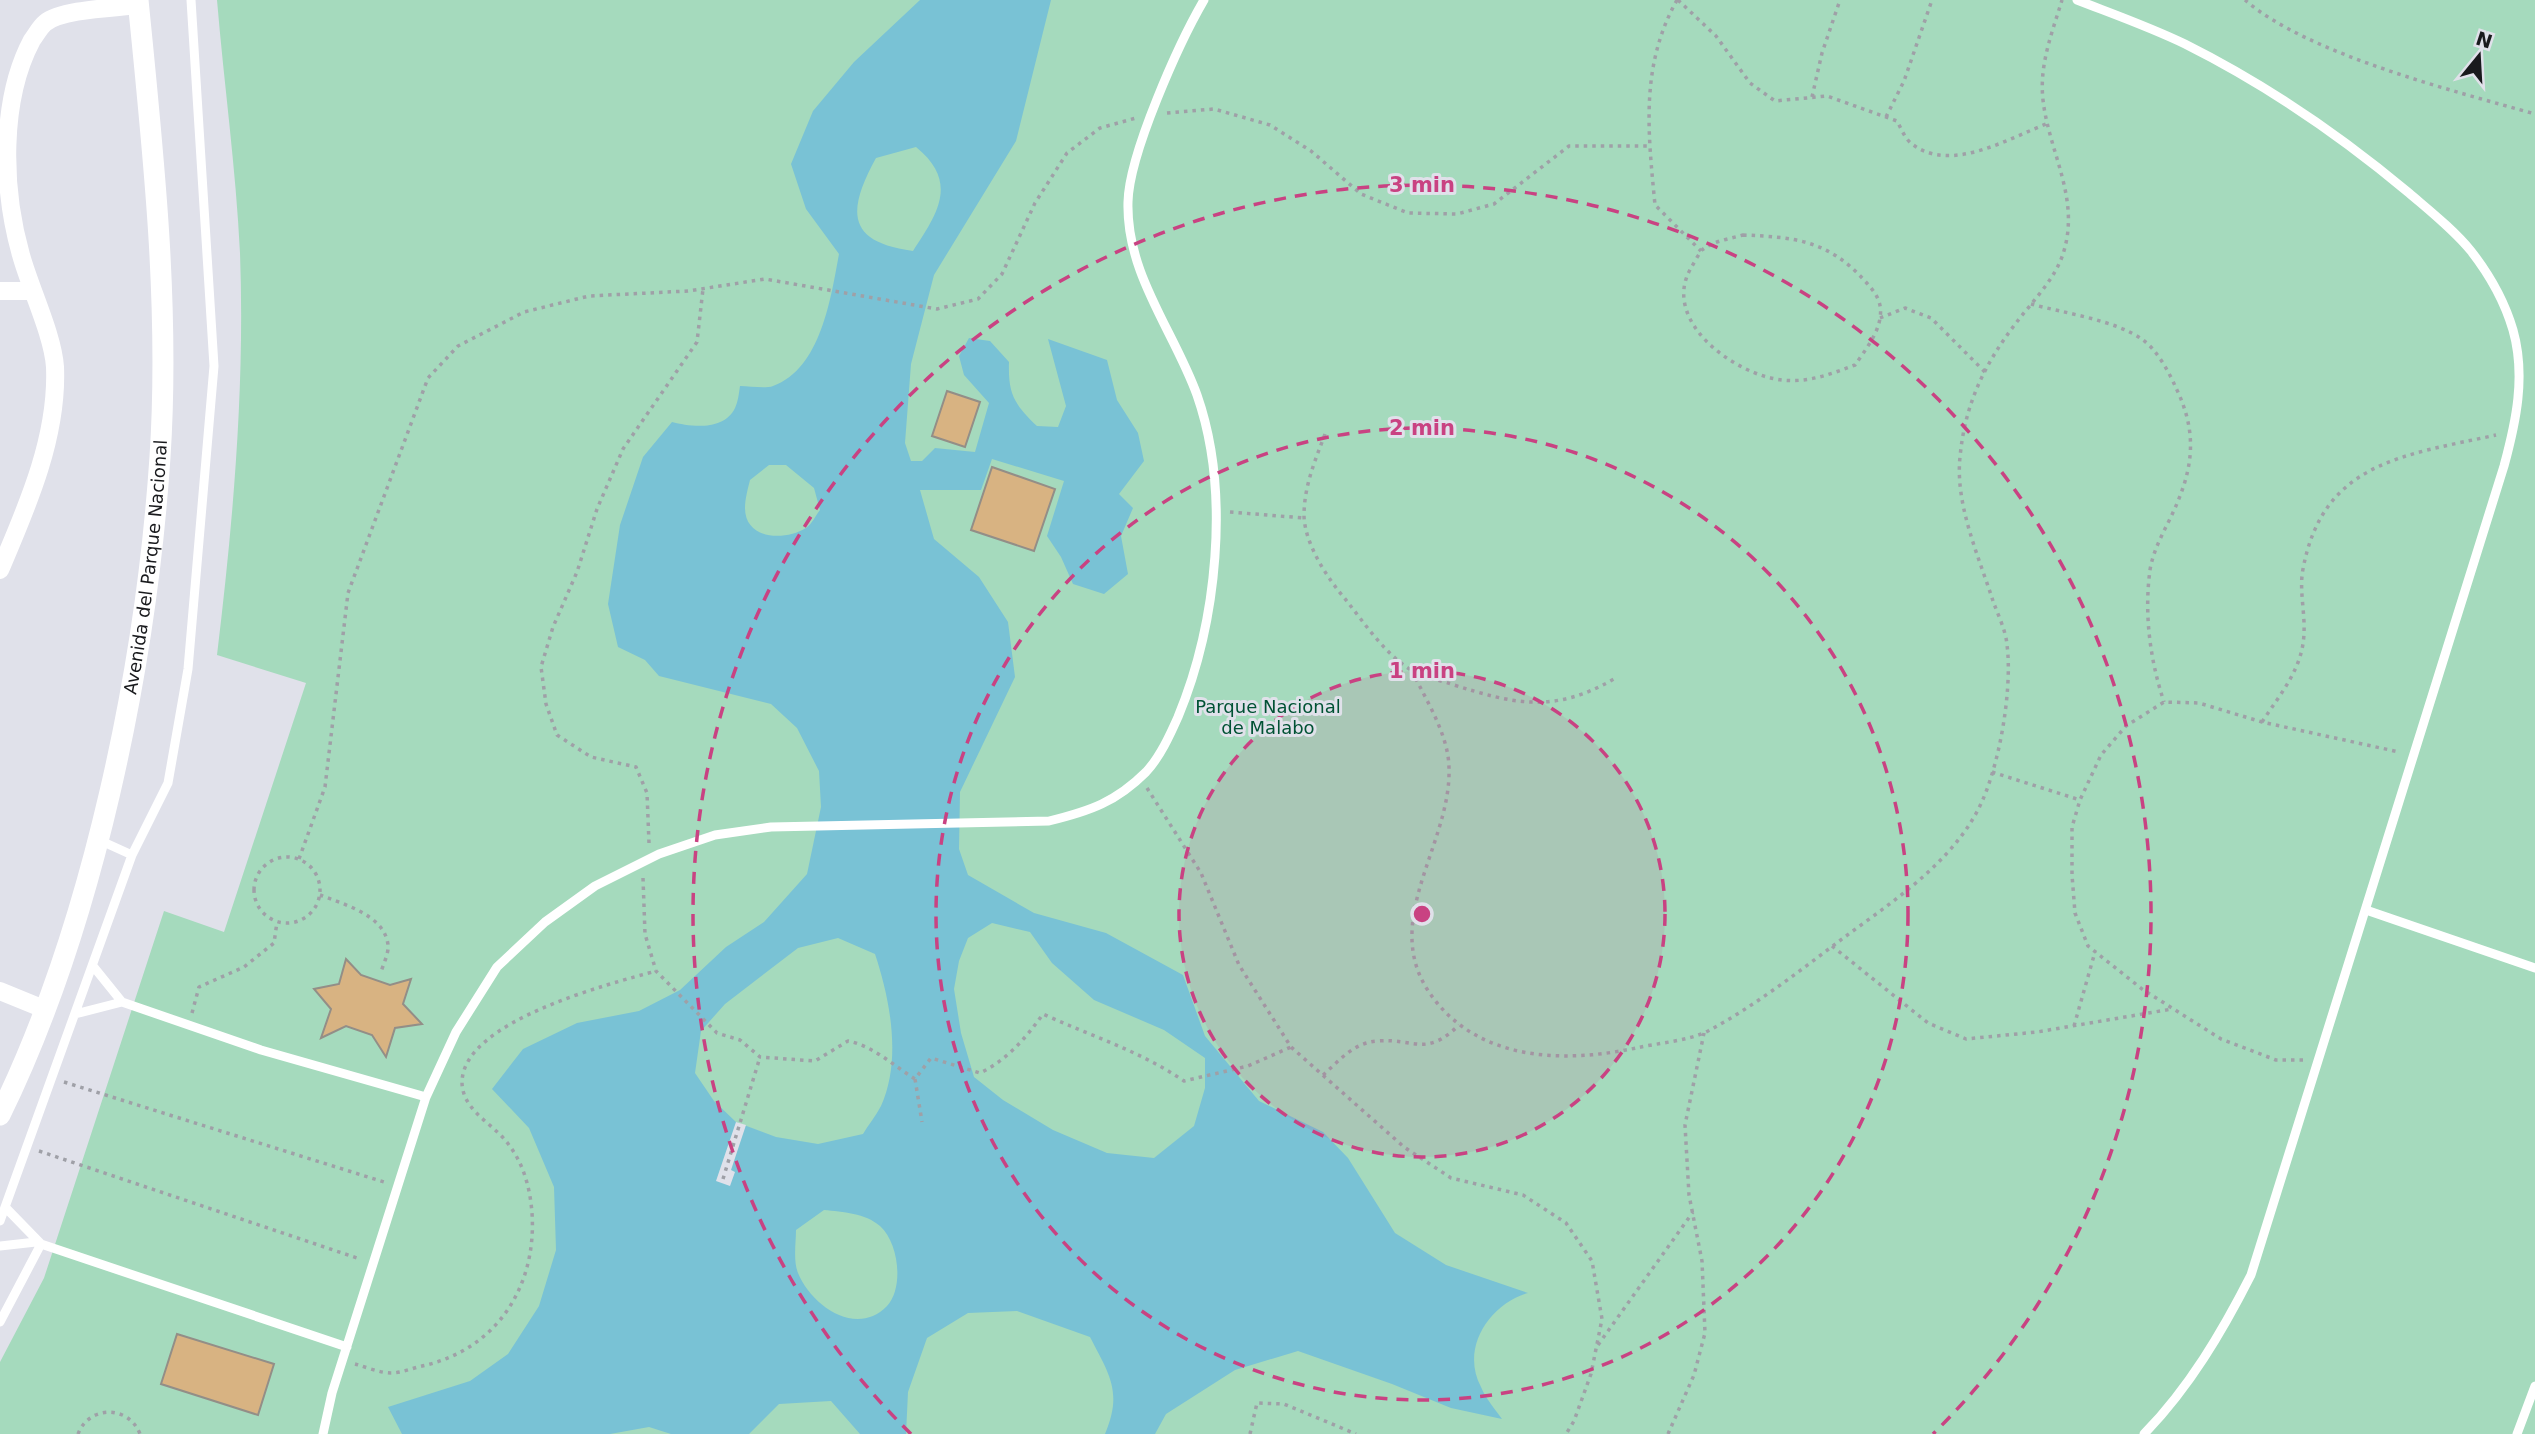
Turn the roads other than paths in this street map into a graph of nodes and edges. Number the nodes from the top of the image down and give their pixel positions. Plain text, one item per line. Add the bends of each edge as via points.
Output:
1 (191, 0) edge
2 (1204, 0) edge
3 (2077, 0) edge
4 (138, 2) edge
5 (0, 291) edge
6 (32, 291) junction
7 (0, 570) edge
8 (97, 839) junction
9 (132, 855) junction
10 (2366, 910) junction
11 (93, 965) junction
12 (2535, 968) edge
13 (0, 991) edge
14 (122, 1002) junction
15 (44, 1009) junction
16 (75, 1014) junction
17 (426, 1097) junction
18 (0, 1115) edge
19 (5, 1208) junction
20 (0, 1221) edge
21 (38, 1243) junction
22 (0, 1246) edge
23 (0, 1322) edge
24 (347, 1347) junction
25 (2535, 1385) edge
26 (323, 1434) edge
27 (2144, 1434) edge
28 (2517, 1434) edge

1 - 9 lane via 214,366 188,669 167,783
2 - 17 lane via 1153,113 1128,202 1141,276 1196,394 1214,474 1214,556 1205,630 1168,739 1120,795 1091,811 1049,821 771,827 715,835 642,863 595,886 545,922 497,967 456,1032
3 - 10 lane via 2185,45 2296,108 2369,160 2471,251 2497,291 2513,331 2518,416
4 - 6 street via 46,22 23,53 10,87 4,124 6,194
4 - 8 street, Avenida del Parque Nacional via 161,288 160,457 138,641
5 - 6 street
6 - 7 street via 55,364 54,411 24,513
8 - 9 lane
8 - 15 street, Avenida del Parque Nacional via 74,926
9 - 11 lane
10 - 12 lane
10 - 27 lane via 2251,1275 2224,1328
11 - 14 lane
11 - 16 lane
13 - 15 street
14 - 16 lane
14 - 17 lane via 261,1050
15 - 18 street, Avenida del Parque Nacional
16 - 19 lane
17 - 24 lane
19 - 20 lane
19 - 21 lane
21 - 22 lane
21 - 23 lane
21 - 24 lane
24 - 26 lane
25 - 28 lane

